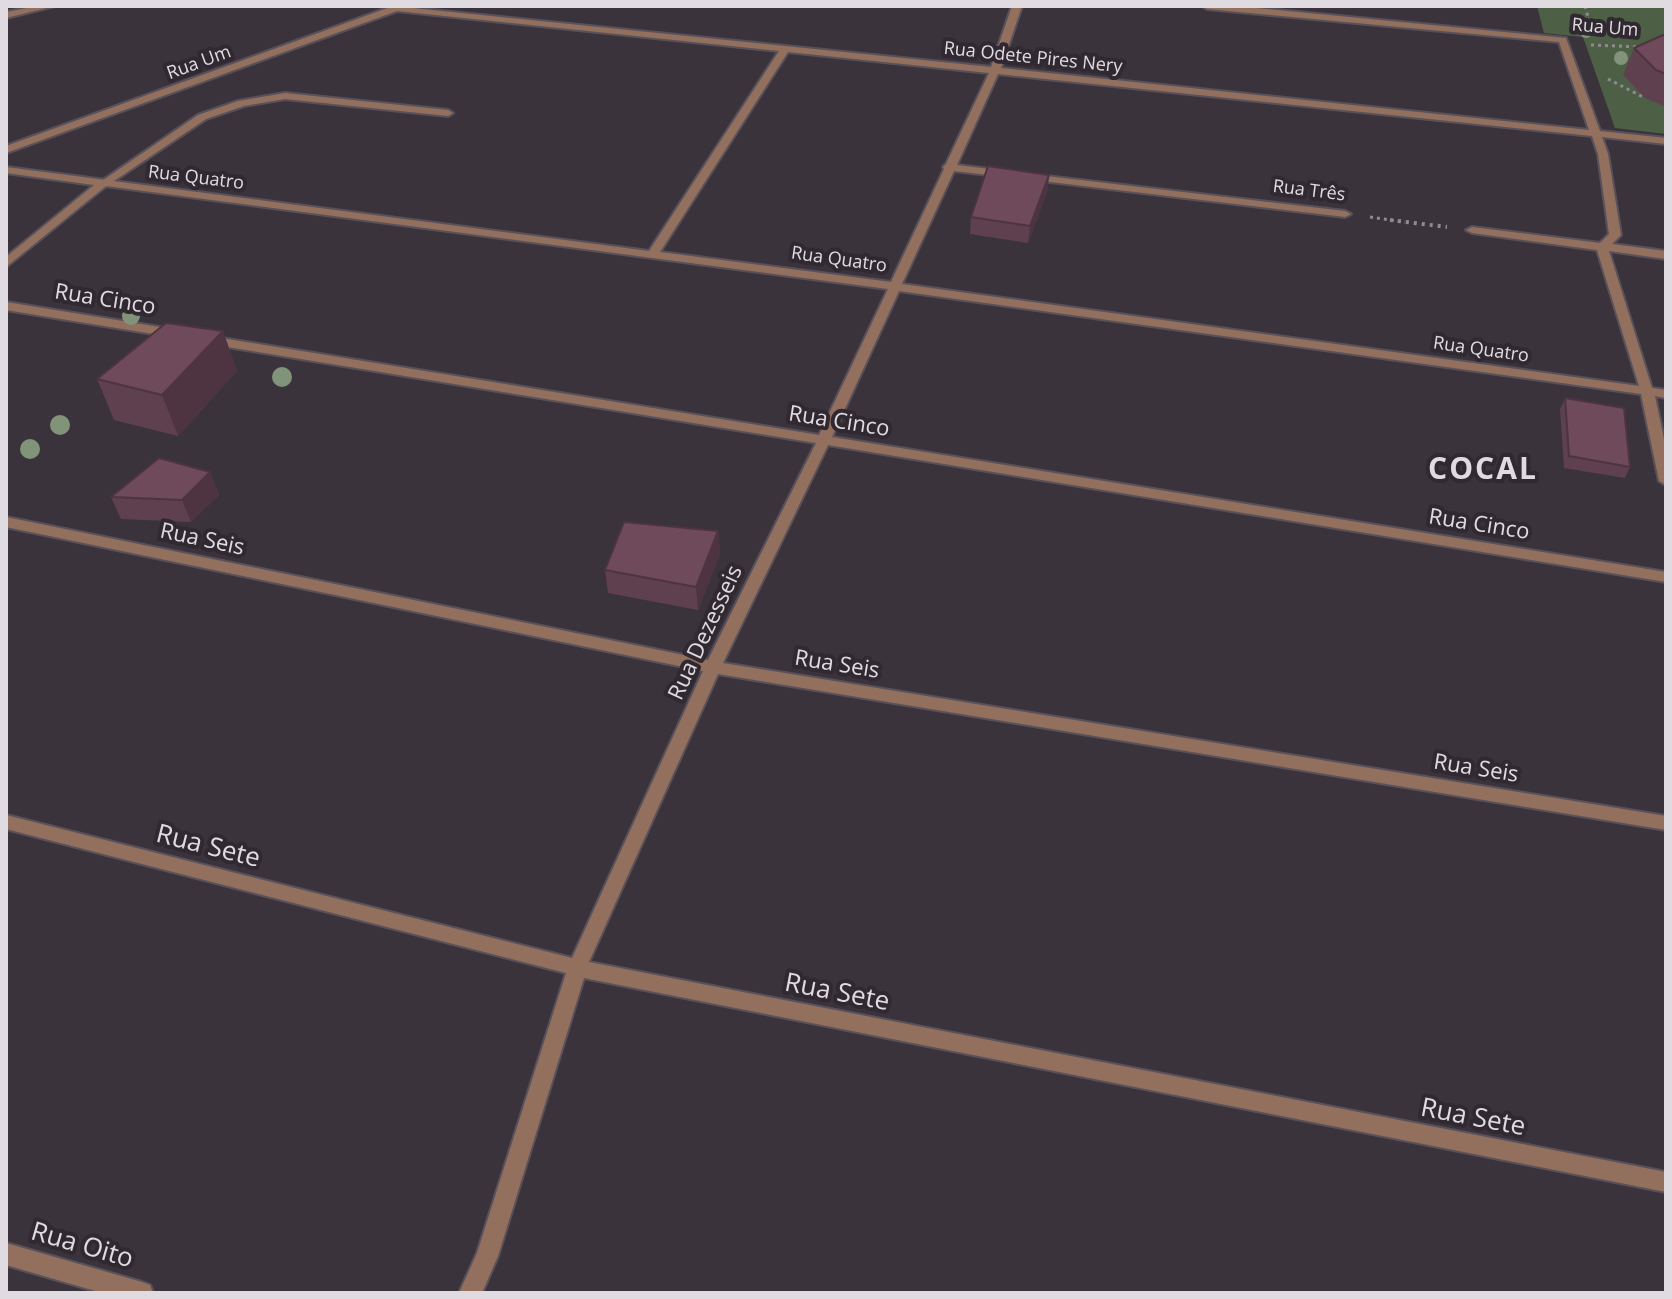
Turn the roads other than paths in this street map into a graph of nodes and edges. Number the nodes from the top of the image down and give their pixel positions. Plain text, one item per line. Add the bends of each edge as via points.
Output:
1 (50, 6) edge
2 (1017, 6) edge
3 (1207, 6) edge
4 (399, 7) edge
5 (6, 15) edge
6 (785, 49) junction
7 (995, 71) junction
8 (448, 113) dead end
9 (1597, 133) junction
10 (1666, 141) edge
11 (6, 150) edge
12 (948, 167) junction
13 (6, 170) edge
14 (101, 185) junction
15 (1345, 214) road end
16 (1472, 230) road end
17 (1602, 247) junction
18 (653, 254) junction
19 (1666, 255) edge
20 (6, 263) edge
21 (893, 286) junction
22 (6, 306) edge
23 (1647, 392) junction
24 (1666, 394) edge
25 (823, 442) junction
26 (1666, 481) edge
27 (6, 522) edge
28 (1666, 577) edge
29 (713, 667) junction
30 (6, 822) edge
31 (1666, 823) edge
32 (577, 968) junction
33 (1666, 1182) edge
34 (6, 1254) edge
35 (142, 1293) edge
36 (470, 1293) edge

1 - 5 street
2 - 7 street, Rua Dezesseis
3 - 9 street, Rua Um via 1563,40
4 - 6 street, Rua Odete Pires Nery
4 - 11 street, Rua Um
6 - 7 street, Rua Odete Pires Nery
6 - 18 street
7 - 9 street, Rua Odete Pires Nery
7 - 12 street, Rua Dezesseis
8 - 14 street via 285,96 242,103 202,117
9 - 10 street, Rua Odete Pires Nery
9 - 17 street via 1615,235
12 - 15 street, Rua Três
12 - 21 street, Rua Dezesseis
13 - 14 street, Rua Quatro
14 - 18 street, Rua Quatro
14 - 20 street
16 - 17 street
17 - 19 street
17 - 23 street
18 - 21 street, Rua Quatro
21 - 23 street, Rua Quatro
21 - 25 street, Rua Dezesseis
22 - 25 street, Rua Cinco
23 - 24 street, Rua Quatro
23 - 26 street
25 - 28 street, Rua Cinco
25 - 29 street, Rua Dezesseis
27 - 29 street, Rua Seis
29 - 31 street, Rua Seis
29 - 32 street, Rua Dezesseis
30 - 32 street, Rua Sete
32 - 33 street, Rua Sete
32 - 36 street, Rua Dezesseis via 487,1256
34 - 35 street, Rua Oito

